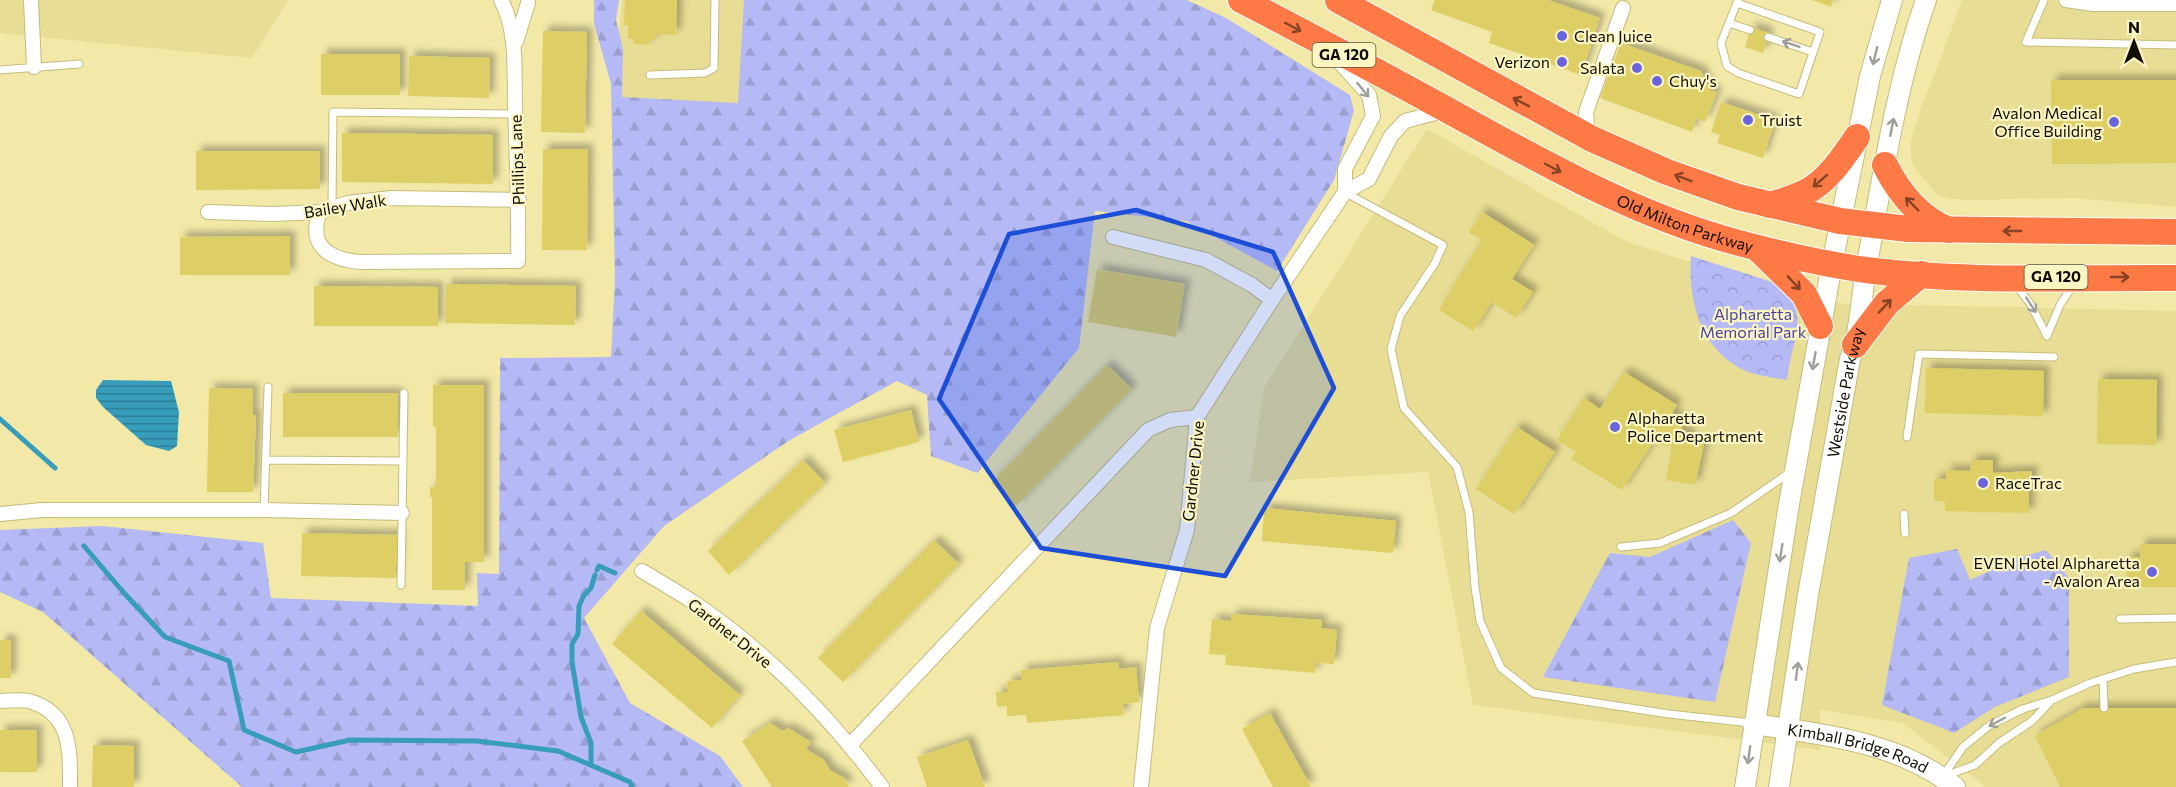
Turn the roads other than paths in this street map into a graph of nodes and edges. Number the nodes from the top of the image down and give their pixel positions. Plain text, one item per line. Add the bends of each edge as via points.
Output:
1 (31, 0) edge
2 (502, 0) edge
3 (715, 0) edge
4 (1241, 0) edge
5 (1338, 0) edge
6 (1892, 0) edge
7 (1926, 0) edge
8 (2044, 0) edge
9 (2066, 0) edge
10 (530, 1) edge
11 (1738, 1) edge
12 (2124, 2) edge
13 (2176, 4) edge
14 (1623, 8) dead end
15 (1729, 23) junction
16 (1750, 30) dead end
17 (1768, 37) dead end
18 (1326, 45) junction
19 (2176, 45) edge
20 (1813, 52) junction
21 (513, 59) junction
22 (79, 64) dead end
23 (34, 67) junction
24 (0, 70) edge
25 (650, 75) dead end
26 (1447, 110) junction
27 (1586, 112) junction
28 (515, 114) junction
29 (1555, 119) junction
30 (1857, 137) junction
31 (1592, 139) junction
32 (1885, 165) junction
33 (1345, 192) junction
34 (519, 200) junction
35 (1769, 205) junction
36 (326, 209) junction
37 (208, 212) dead end
38 (1840, 220) junction
39 (1874, 226) junction
40 (1952, 231) junction
41 (2176, 232) edge
42 (1113, 237) dead end
43 (1757, 248) junction
44 (1832, 264) junction
45 (1866, 270) junction
46 (1921, 274) junction
47 (2009, 277) junction
48 (2079, 277) junction
49 (2176, 278) edge
50 (1272, 300) junction
51 (1820, 326) junction
52 (1855, 345) junction
53 (2054, 357) dead end
54 (268, 387) dead end
55 (404, 393) dead end
56 (1197, 417) junction
57 (1907, 437) dead end
58 (266, 460) junction
59 (403, 461) junction
60 (1795, 469) junction
61 (264, 510) junction
62 (402, 513) junction
63 (0, 514) edge
64 (1905, 514) dead end
65 (1905, 532) dead end
66 (1621, 547) dead end
67 (642, 571) dead end
68 (401, 585) dead end
69 (2176, 618) edge
70 (2120, 620) dead end
71 (2176, 662) edge
72 (2103, 679) junction
73 (2052, 700) junction
74 (0, 701) edge
75 (2104, 708) dead end
76 (1753, 724) junction
77 (1788, 729) junction
78 (850, 745) junction
79 (1949, 782) edge
80 (70, 787) edge
81 (882, 787) edge
82 (1141, 787) edge
83 (1745, 787) edge
84 (1779, 787) edge

1 - 23 street
2 - 10 street via 513,4
2 - 21 street, Phillips Lane
3 - 25 lane via 714,68 705,73
4 -> 18 highway, Old Milton Parkway / GA 120
29 -> 5 highway, GA 120
6 -> 30 main road
32 -> 7 main road, Westside Parkway via 1902,78
8 - 19 lane via 2026,42
9 - 12 street via 2093,4
10 - 21 street, Phillips Lane
11 - 15 lane
11 - 20 lane via 1820,32
12 - 13 street
14 - 27 street
15 - 16 lane
15 - 20 lane via 1721,43 1723,55 1727,66 1738,73 1799,94
20 -> 17 lane
18 - 26 highway, Old Milton Parkway / GA 120
18 -> 33 street, Gardner Drive via 1369,95 1373,116 1345,169
21 - 28 street, Phillips Lane
22 - 23 lane
23 - 24 lane
26 - 33 street, Gardner Drive via 1406,122 1391,136 1369,179
26 -> 43 highway, Old Milton Parkway / GA 120 via 1611,197 1675,223
27 - 29 street
27 - 31 street
28 - 34 street, Phillips Lane
28 - 36 lane via 333,112
29 - 31 highway, GA 120
30 -> 35 highway via 1821,182 1808,192
30 - 38 main road
35 -> 31 highway, GA 120 via 1677,176
32 - 39 main road, Westside Parkway
40 -> 32 highway via 1913,206
33 - 50 street, Gardner Drive
33 - 76 lane via 1443,245 1400,316 1391,350 1404,408 1457,467 1469,512 1480,621 1501,668 1533,693
34 - 36 street, Bailey Walk via 391,198
34 - 36 street, Phillips Lane via 518,261 336,259 322,247 317,235 316,222
35 - 38 highway, GA 120
36 - 37 street, Bailey Walk via 273,214
38 - 39 highway, GA 120
38 - 44 main road
39 - 40 highway, GA 120
39 - 45 main road, Westside Parkway
41 -> 40 highway, GA 120
42 - 50 street via 1206,260
43 - 44 highway, Old Milton Parkway / GA 120
43 -> 51 highway via 1804,294
44 - 45 highway, Old Milton Parkway / GA 120
44 - 51 main road
45 - 46 highway, Old Milton Parkway / GA 120
45 - 52 main road, Westside Parkway
46 - 47 highway, Old Milton Parkway / GA 120
52 -> 46 highway via 1887,303
47 - 48 highway, Old Milton Parkway / GA 120
47 -> 48 lane via 2031,305 2047,336 2060,304
48 -> 49 highway, Old Milton Parkway / GA 120
50 - 56 street, Gardner Drive
51 -> 60 main road
77 -> 52 main road, Westside Parkway via 1808,595
53 - 57 lane via 1919,354
54 - 58 lane
55 - 59 lane
56 - 78 street via 1170,420 1148,430
56 - 82 street, Gardner Drive via 1187,530 1157,628
58 - 59 lane
58 - 61 lane
59 - 62 lane
60 - 66 lane via 1731,513 1660,543
60 -> 76 main road
61 - 62 street
61 - 63 street via 42,510
62 - 68 lane
64 - 65 lane
67 - 78 street, Gardner Drive via 731,630 788,680
69 - 70 lane
71 - 72 lane
72 - 73 lane
72 - 75 lane
73 - 79 lane via 2032,721
73 -> 79 lane via 1990,725 1963,747
74 - 80 street via 38,705 63,727 70,748
76 - 77 main road, Kimball Bridge Road
76 -> 83 main road
77 - 79 main road, Kimball Bridge Road via 1855,741 1896,754
77 - 84 main road, Westside Parkway
78 - 81 street, Gardner Drive

